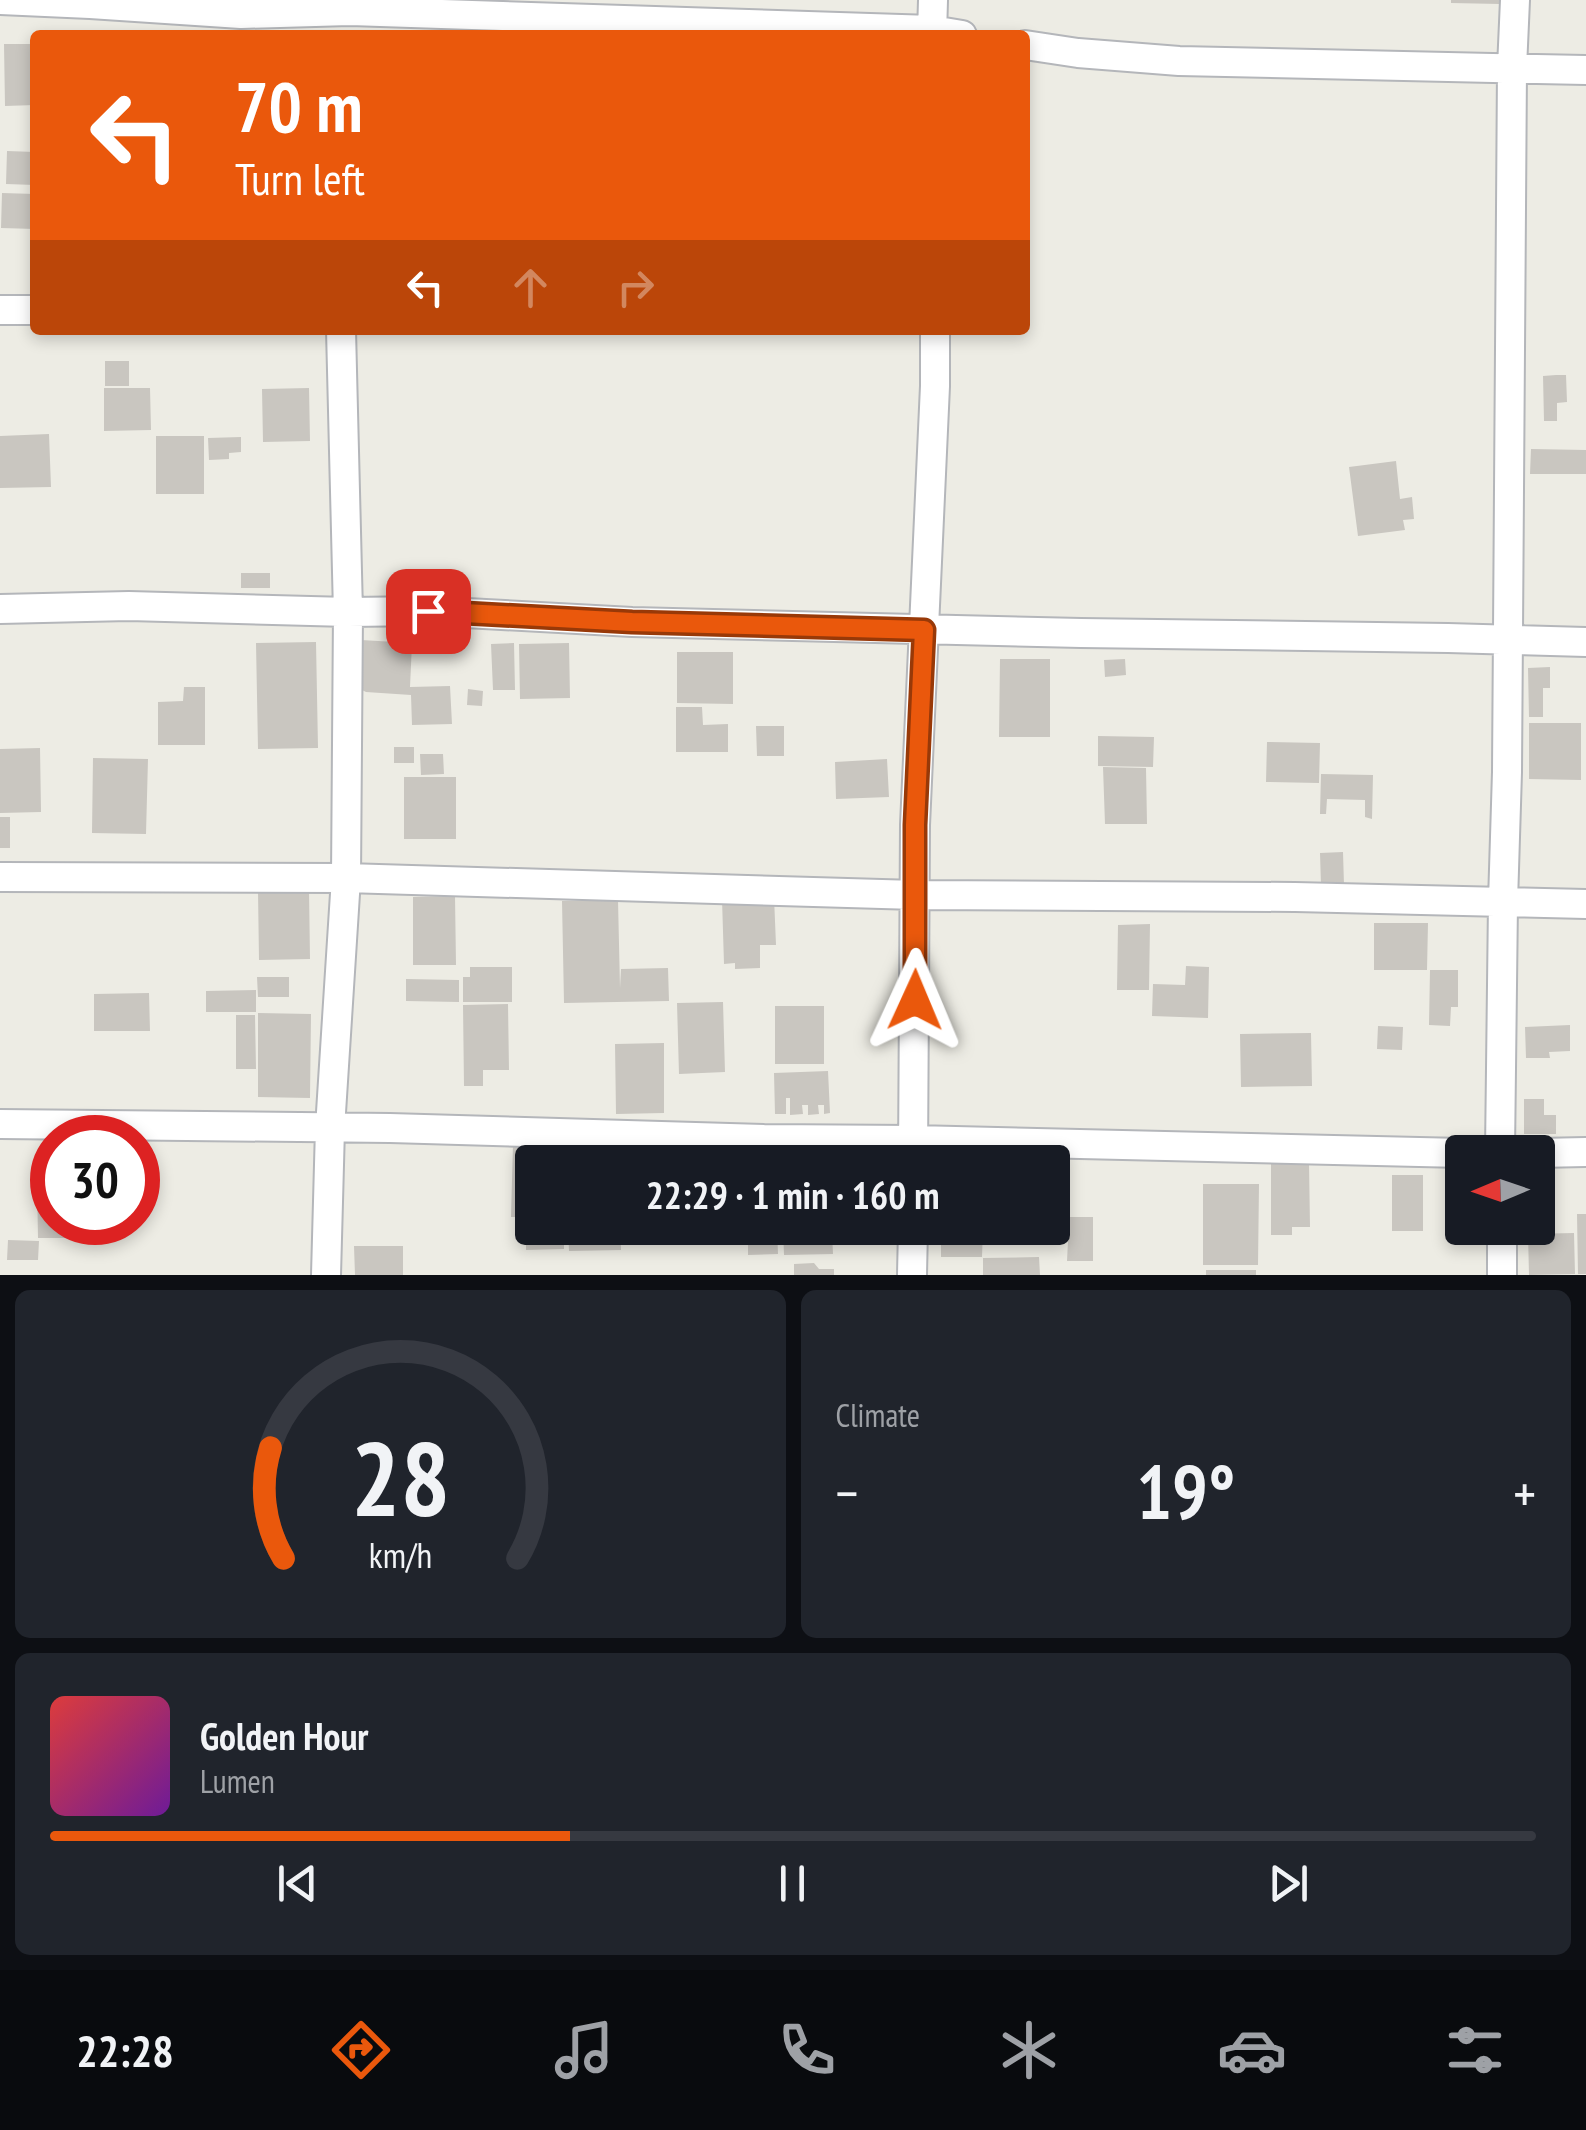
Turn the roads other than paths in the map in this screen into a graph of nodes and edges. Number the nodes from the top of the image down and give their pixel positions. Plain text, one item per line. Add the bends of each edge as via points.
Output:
1 (0, 0) edge
2 (932, 0) edge
3 (1515, 0) edge
4 (350, 15) edge
5 (835, 30) edge
6 (932, 30) edge
7 (1030, 46) edge
8 (1512, 68) junction
9 (1586, 70) edge
10 (0, 310) edge
11 (30, 310) edge
12 (341, 335) edge
13 (934, 335) edge
14 (0, 609) edge
15 (348, 612) junction
16 (924, 630) junction
17 (1507, 640) junction
18 (1586, 642) edge
19 (0, 877) edge
20 (346, 878) junction
21 (916, 895) junction
22 (1503, 902) junction
23 (1586, 904) edge
24 (0, 1124) edge
25 (330, 1128) junction
26 (1500, 1135) edge
27 (839, 1145) edge
28 (914, 1145) edge
29 (1070, 1152) edge
30 (1586, 1152) edge
31 (1445, 1153) edge
32 (1555, 1153) edge
33 (913, 1245) edge
34 (1502, 1245) edge
35 (326, 1275) edge
36 (912, 1275) edge
37 (1502, 1275) edge

1 - 4 street
2 - 6 street
3 - 8 street
4 - 5 street
7 - 8 street via 1178,61
8 - 9 street
8 - 17 street
10 - 11 street
12 - 15 street
13 - 16 street
14 - 15 street
15 - 16 street
15 - 20 street
16 - 17 street
16 - 21 street
17 - 18 street
17 - 22 street
19 - 20 street
20 - 21 street
20 - 25 street
21 - 22 street
21 - 28 street
22 - 23 street
22 - 26 street
24 - 25 street
25 - 27 street
25 - 35 street
29 - 31 street
30 - 32 street
33 - 36 street
34 - 37 street

